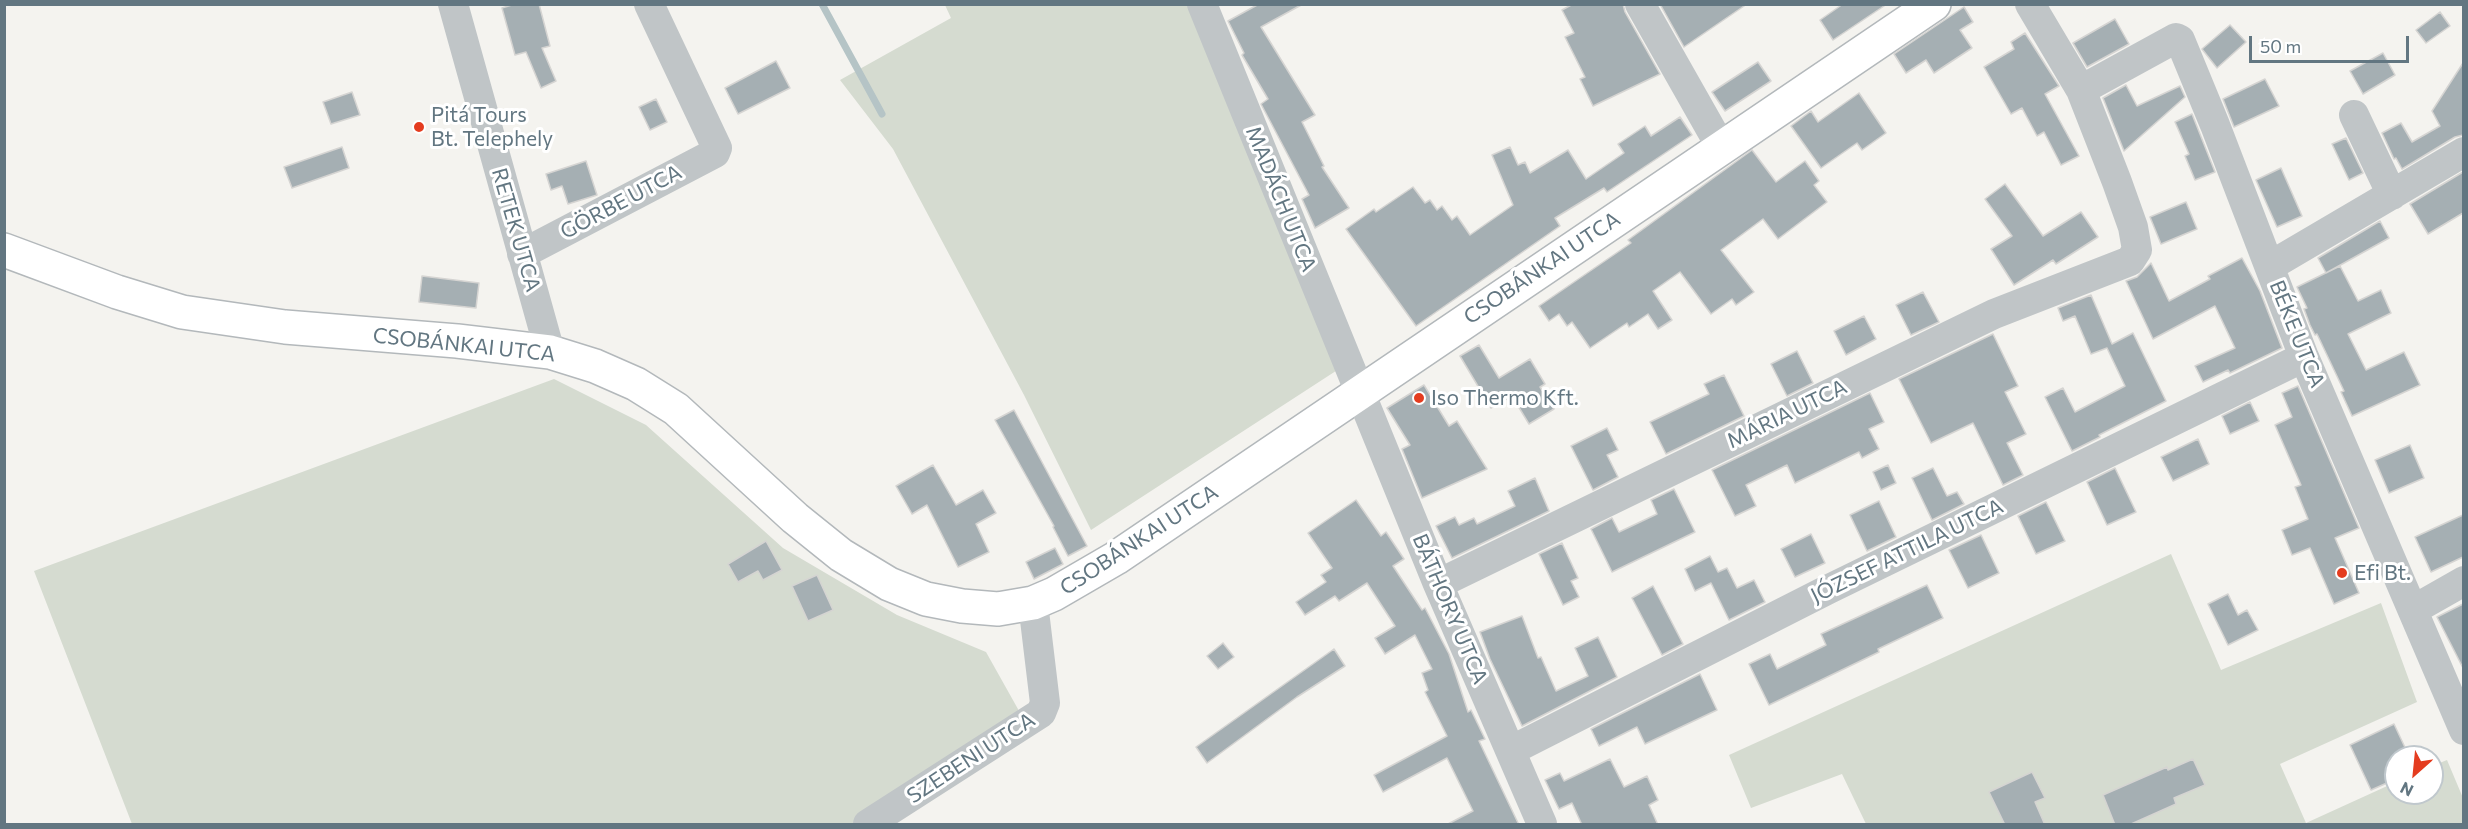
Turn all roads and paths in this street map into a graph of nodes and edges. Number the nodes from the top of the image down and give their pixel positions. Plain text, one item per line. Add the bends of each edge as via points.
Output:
1 (453, 4) edge
2 (649, 4) edge
3 (1202, 4) edge
4 (1640, 4) edge
5 (1934, 4) edge
6 (2030, 4) edge
7 (2080, 90) junction
8 (2354, 115) dead end
9 (1721, 147) junction
10 (2463, 152) edge
11 (2392, 195) junction
12 (4, 250) edge
13 (522, 254) junction
14 (2270, 266) junction
15 (550, 352) junction
16 (2304, 357) junction
17 (1360, 393) junction
18 (2463, 581) edge
19 (1438, 584) junction
20 (1033, 603) junction
21 (2413, 610) junction
22 (2463, 730) edge
23 (1512, 750) junction
24 (868, 825) edge
25 (1542, 825) edge

1 - 13 street, RETEK UTCA
2 - 13 street, GÖRBE UTCA via 717,148 715,153
3 - 17 street, MADÁCH UTCA
4 - 9 street
5 - 9 main road, CSOBÁNKAI UTCA
6 - 7 street
7 - 14 street, BÉKE UTCA via 2176,38 2180,40
7 - 19 street, MÁRIA UTCA via 2133,227 2137,250 2130,261 1994,314
8 - 11 street
9 - 17 main road, CSOBÁNKAI UTCA
10 - 11 street
11 - 14 street
12 - 15 main road, CSOBÁNKAI UTCA via 182,312 285,327
13 - 15 street, RETEK UTCA
14 - 16 street, BÉKE UTCA
15 - 20 main road, CSOBÁNKAI UTCA via 636,384 676,409 795,518 841,555 889,584 926,599 962,606 998,609
16 - 21 street, BÉKE UTCA
16 - 23 street, JÓZSEF ATTILA UTCA via 1829,589
17 - 19 street, BÁTHORY UTCA
17 - 20 main road, CSOBÁNKAI UTCA via 1116,558 1077,583
18 - 21 street
19 - 23 street, BÁTHORY UTCA
20 - 24 street, SZEBENI UTCA via 1046,703 1041,713
21 - 22 street, BÉKE UTCA
23 - 25 street, BÁTHORY UTCA

